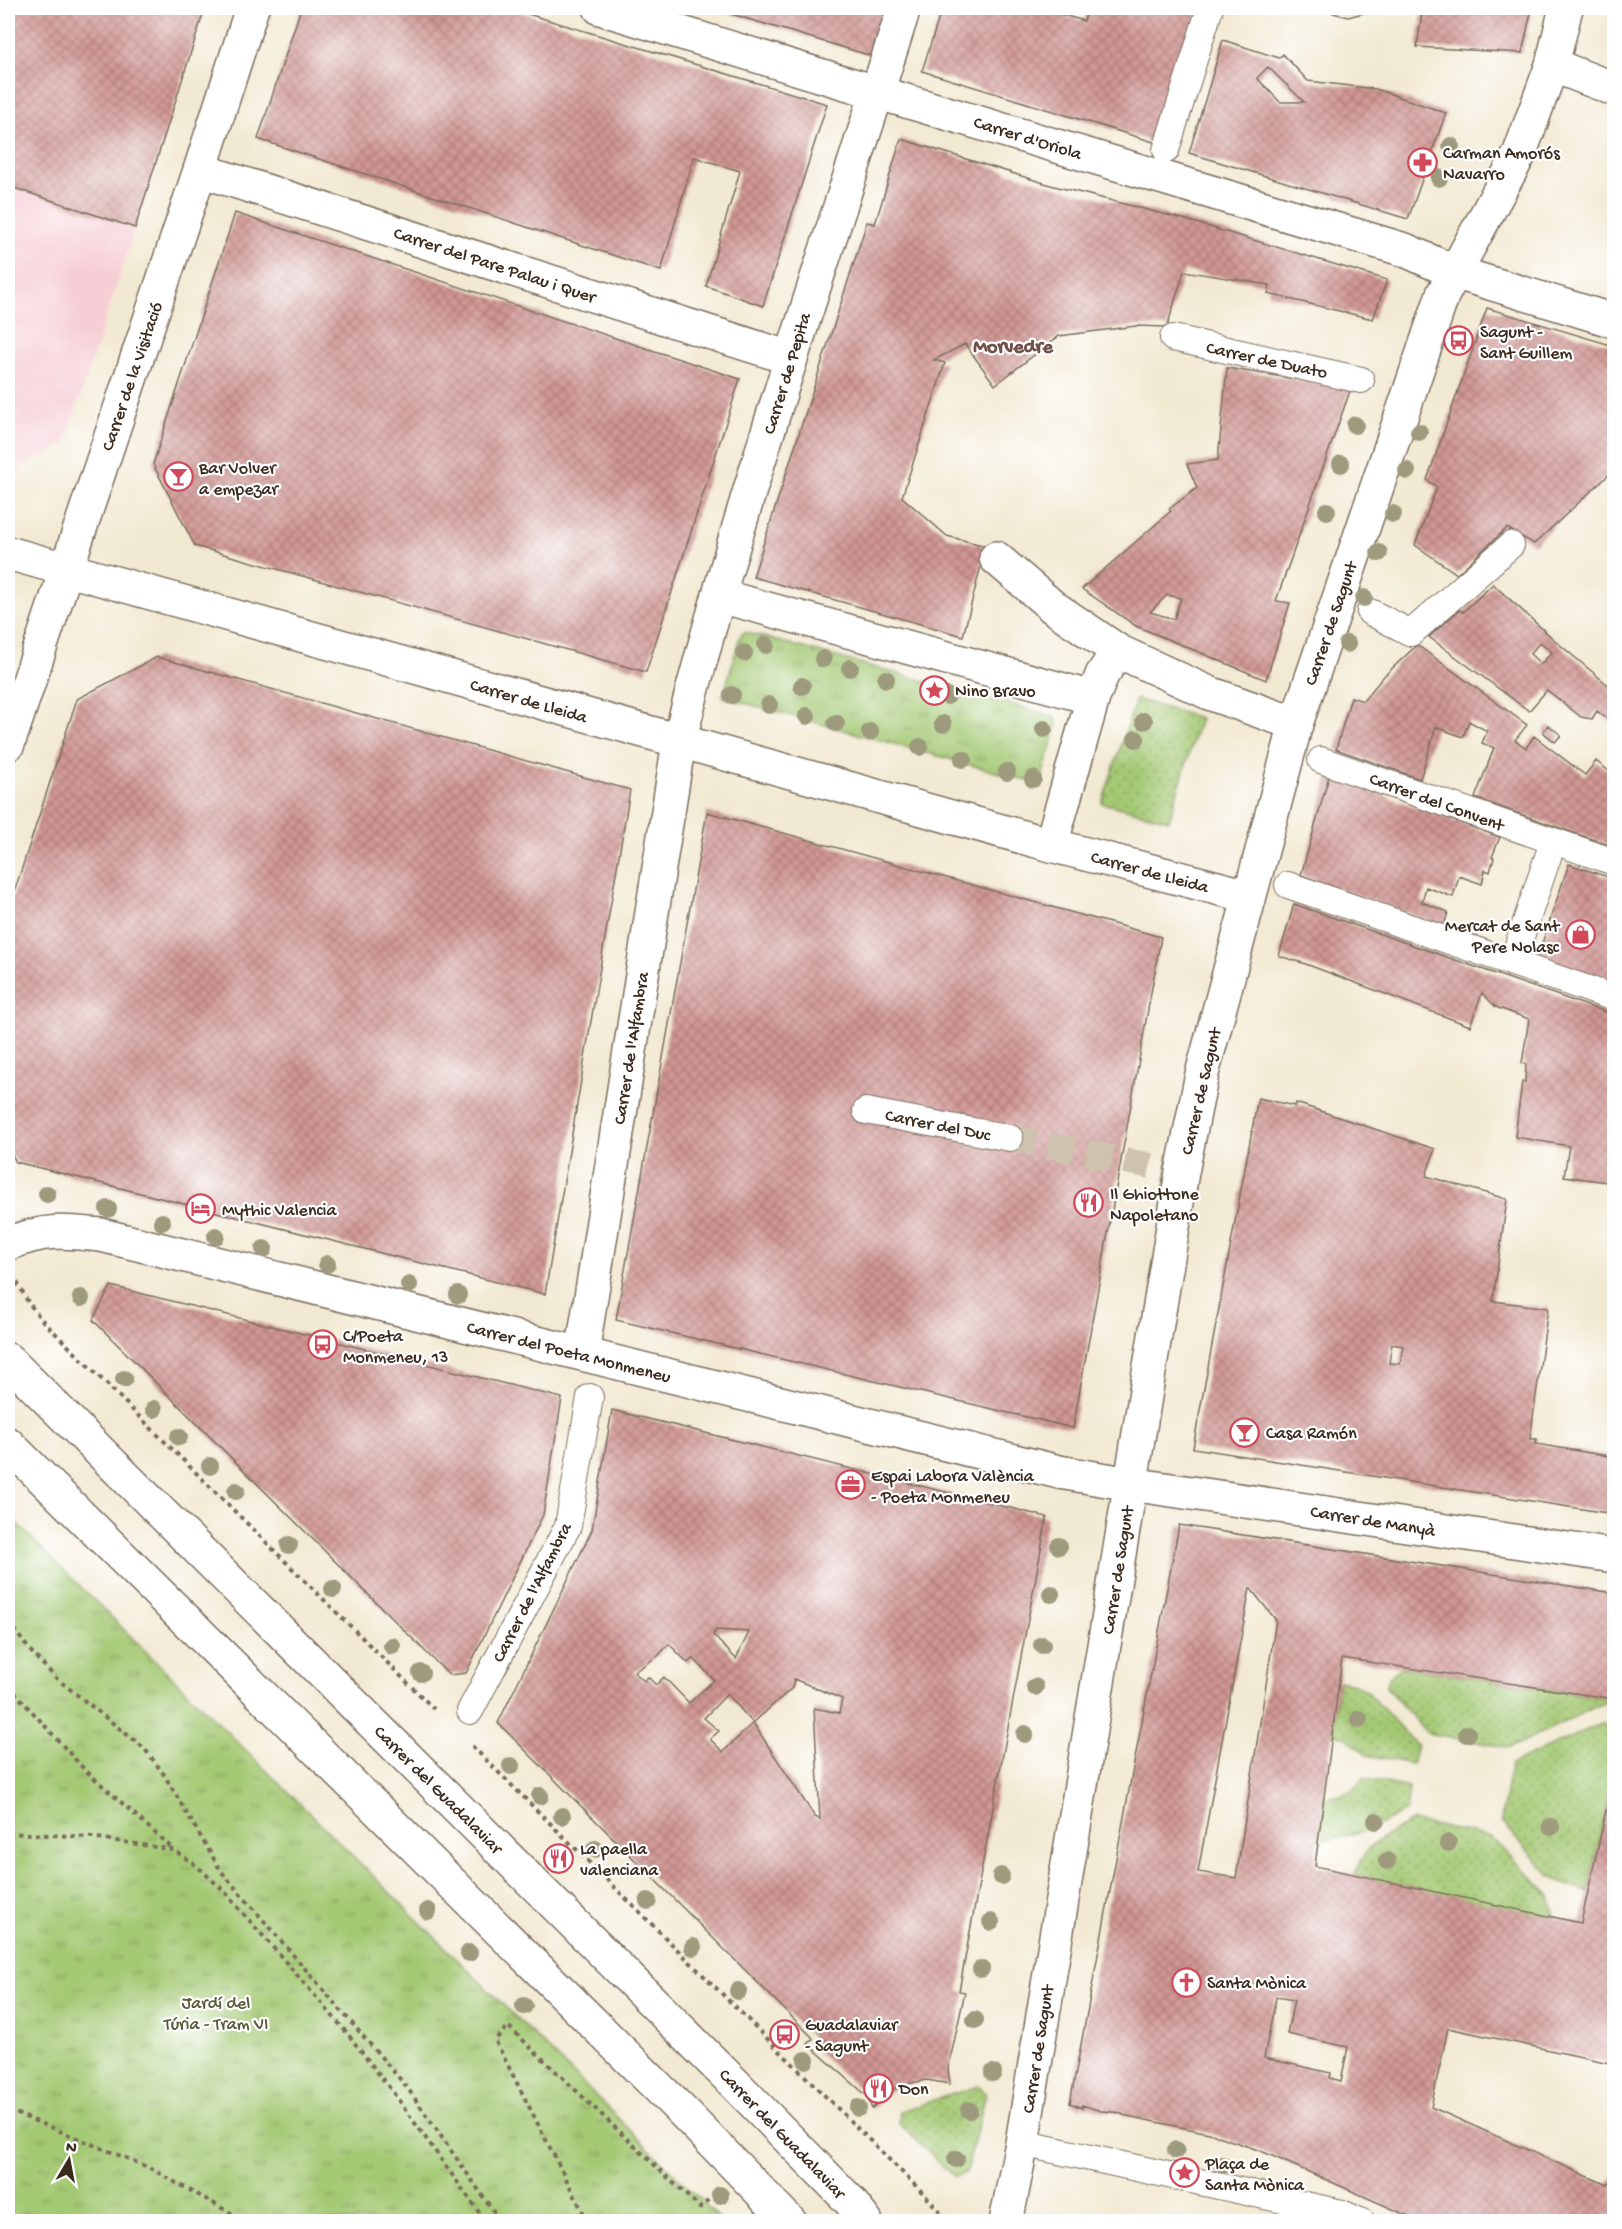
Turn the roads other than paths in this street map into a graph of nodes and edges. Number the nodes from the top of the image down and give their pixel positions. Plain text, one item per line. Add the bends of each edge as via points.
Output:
1 (252, 8) edge
2 (600, 8) edge
3 (904, 8) edge
4 (1210, 8) edge
5 (1566, 8) edge
6 (1552, 65) junction
7 (1614, 89) edge
8 (878, 93) junction
9 (1166, 150) dead end
10 (200, 170) junction
11 (1454, 272) junction
12 (1614, 321) edge
13 (1173, 339) dead end
14 (790, 358) junction
15 (1361, 380) dead end
16 (1511, 545) dead end
17 (8, 553) edge
18 (996, 558) dead end
19 (65, 570) junction
20 (720, 596) junction
21 (1370, 612) dead end
22 (1118, 651) junction
23 (1093, 698) junction
24 (1296, 724) junction
25 (679, 742) junction
26 (8, 744) edge
27 (1321, 760) dead end
28 (1553, 842) junction
29 (1051, 845) junction
30 (1614, 862) edge
31 (1288, 885) dead end
32 (1248, 896) junction
33 (1512, 963) junction
34 (1614, 998) edge
35 (866, 1110) dead end
36 (1010, 1138) tunnel mouth
37 (8, 1244) edge
38 (582, 1354) junction
39 (8, 1360) edge
40 (590, 1397) dead end
41 (8, 1444) edge
42 (1131, 1484) junction
43 (1614, 1557) edge
44 (470, 1711) dead end
45 (1022, 2143) junction
46 (1352, 2217) edge
47 (790, 2222) edge
48 (866, 2222) edge
49 (1006, 2222) edge

1 - 10 street, Carrer de la Visitació
2 - 8 street, Carrer d'Oriola
3 - 8 street, Carrer de Pepita
4 - 9 street
5 - 6 street, Carrer de Sagunt
6 - 7 street
6 - 11 street, Carrer de Sagunt via 1519,155
8 - 11 street, Carrer d'Oriola via 1406,250
8 - 14 street, Carrer de Pepita
10 - 14 street, Carrer del Pare Palau i Quer
10 - 19 street, Carrer de la Visitació
11 - 12 street, Carrer d'Oriola
11 - 24 street, Carrer de Sagunt via 1443,294
13 - 15 street, Carrer de Duato
14 - 20 street, Carrer de Pepita
16 - 21 street via 1411,633
17 - 19 street, Carrer de Lleida
18 - 22 street via 1053,607
19 - 25 street, Carrer de Lleida
19 - 26 street, Carrer de la Visitació
20 - 23 street
20 - 25 street, Carrer de Pepita
22 - 23 street
22 - 24 street via 1209,693
23 - 29 street
24 - 32 street, Carrer de Sagunt
25 - 29 street, Carrer de Lleida
25 - 38 street, Carrer de l'Alfambra
27 - 28 street, Carrer del Convent
28 - 30 street, Carrer del Convent
28 - 33 street
29 - 32 street, Carrer de Lleida
31 - 33 street
32 - 42 street, Carrer de Sagunt via 1202,1074 1182,1172
33 - 34 street
35 - 36 street, Carrer del Duc
37 - 38 street, Carrer del Poeta Monmeneu via 27,1236 62,1231 101,1235
38 - 42 street, Carrer del Poeta Monmeneu via 1059,1472
39 - 48 street, Carrer del Guadalaviar via 735,2084
40 - 44 street, Carrer de l'Alfambra via 568,1526
41 - 47 street via 686,2114
42 - 43 street, Carrer de Manyà
42 - 45 street, Carrer de Sagunt
45 - 46 street
45 - 49 street, Carrer de Sagunt

